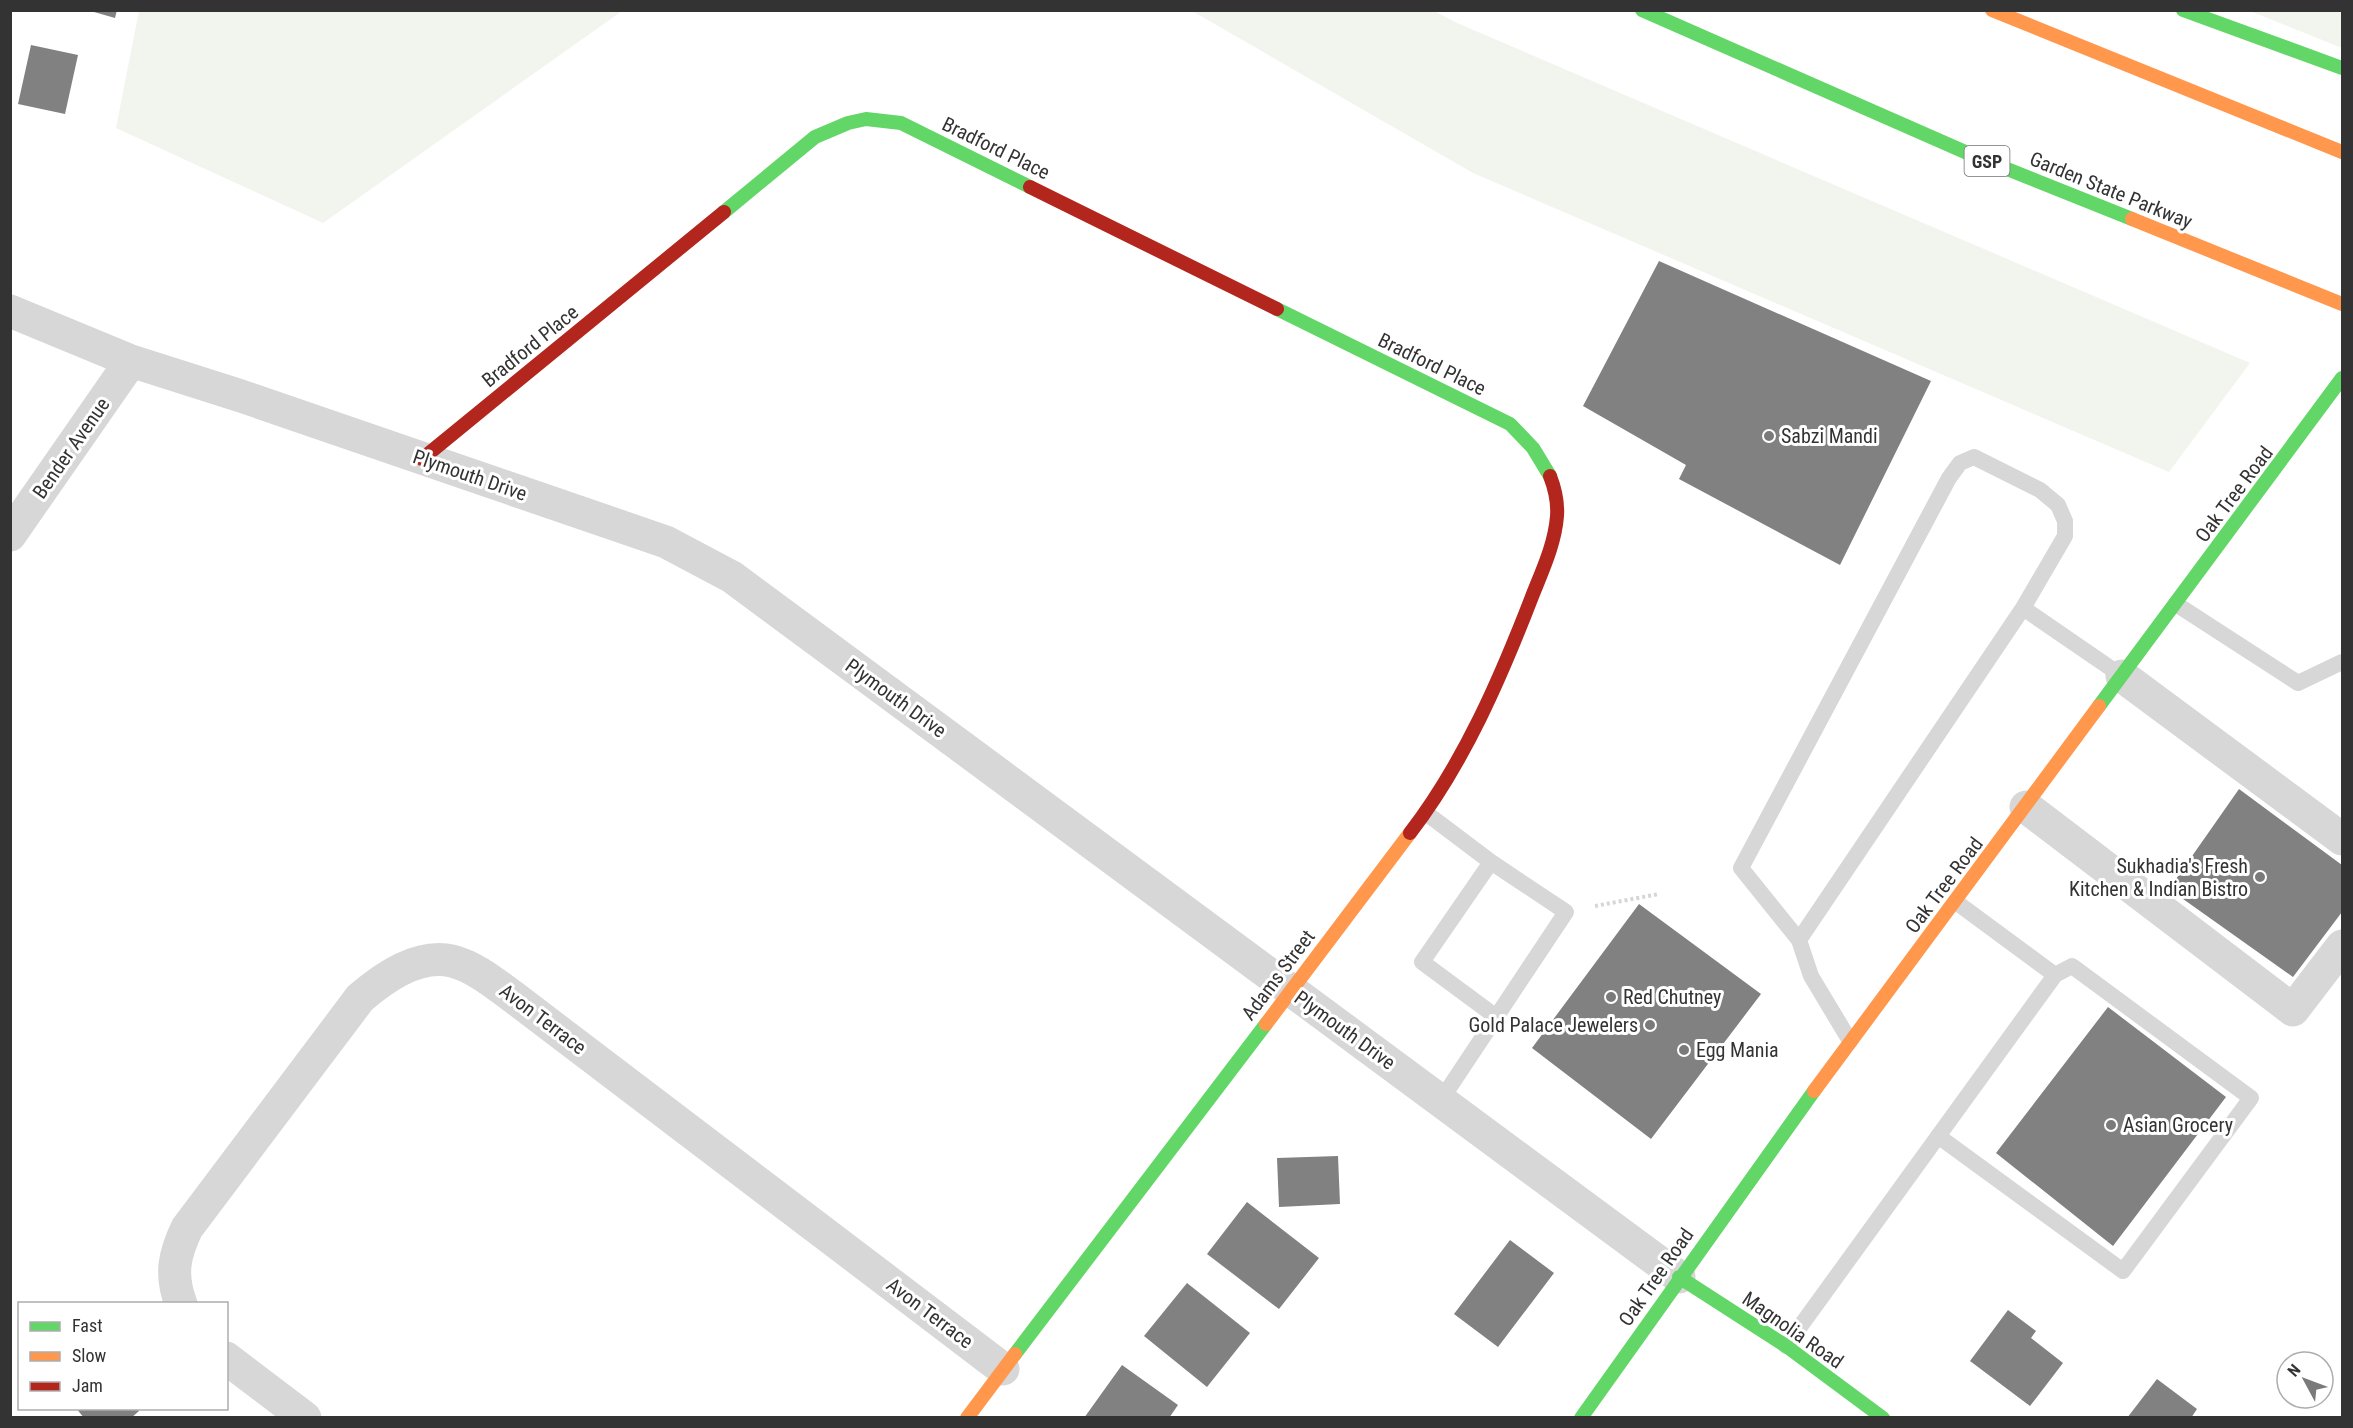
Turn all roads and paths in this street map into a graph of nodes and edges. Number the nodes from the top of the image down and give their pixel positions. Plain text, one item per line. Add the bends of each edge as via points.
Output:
1 (1642, 10) edge
2 (1992, 10) edge
3 (2183, 10) edge
4 (2343, 68) edge
5 (2343, 152) edge
6 (2339, 303) edge
7 (10, 311) edge
8 (132, 361) junction
9 (2343, 378) edge
10 (422, 459) junction
11 (1557, 522) joint
12 (10, 535) edge
13 (2176, 604) junction
14 (2023, 608) junction
15 (2343, 662) edge
16 (2122, 676) junction
17 (2026, 807) junction
18 (1426, 813) junction
19 (2343, 839) edge
20 (1491, 862) junction
21 (1659, 894) dead end
22 (1956, 902) junction
23 (1566, 912) junction
24 (1799, 940) junction
25 (2343, 946) edge
26 (2055, 975) junction
27 (1291, 990) junction
28 (1495, 1016) junction
29 (1850, 1041) junction
30 (1441, 1100) junction
31 (1938, 1136) junction
32 (1679, 1277) junction
33 (180, 1302) edge
34 (1786, 1346) junction
35 (228, 1360) edge
36 (1004, 1369) junction
37 (305, 1418) edge
38 (967, 1418) edge
39 (1581, 1418) edge
40 (1883, 1418) edge

1 - 6 main road, Garden State Parkway / GSP via 1972,155
2 - 5 main road
3 - 4 main road
7 - 8 street, Plymouth Drive
8 - 10 street, Plymouth Drive
8 - 12 street, Bender Avenue
9 - 13 main road, Oak Tree Road
10 - 11 main road, Bradford Place via 815,137 848,122 873,117 901,123 1514,427 1543,463 1556,492
10 - 27 street, Plymouth Drive via 666,542 732,577
11 - 18 main road, Adams Street via 1510,656 1467,746
13 - 15 lane via 2298,683
13 - 16 main road, Oak Tree Road
14 - 16 lane
14 - 24 lane
14 - 24 lane via 2066,536 2065,520 2058,505 2040,490 1974,457 1959,463 1949,478 1741,868
16 - 17 main road, Oak Tree Road
16 - 19 street
17 - 22 main road, Oak Tree Road
17 - 25 street via 2293,1010
18 - 20 lane
18 - 27 main road, Adams Street
20 - 23 lane
20 - 28 lane via 1422,962
21 - 23 path
22 - 26 lane
22 - 29 main road, Oak Tree Road
23 - 28 lane
24 - 29 lane via 1811,976
26 - 31 lane
26 - 31 lane via 2072,966 2251,1098 2123,1271
27 - 30 street, Plymouth Drive
27 - 36 main road, Adams Street
28 - 30 lane
29 - 32 main road, Oak Tree Road
30 - 32 street, Plymouth Drive
31 - 34 lane
32 - 34 main road, Magnolia Road
32 - 39 main road, Oak Tree Road
33 - 36 street, Avon Terrace via 174,1278 176,1252 187,1228 360,998 384,977 417,963 451,961 480,973 512,996
34 - 40 main road, Magnolia Road
35 - 37 street
36 - 38 main road, Adams Street

